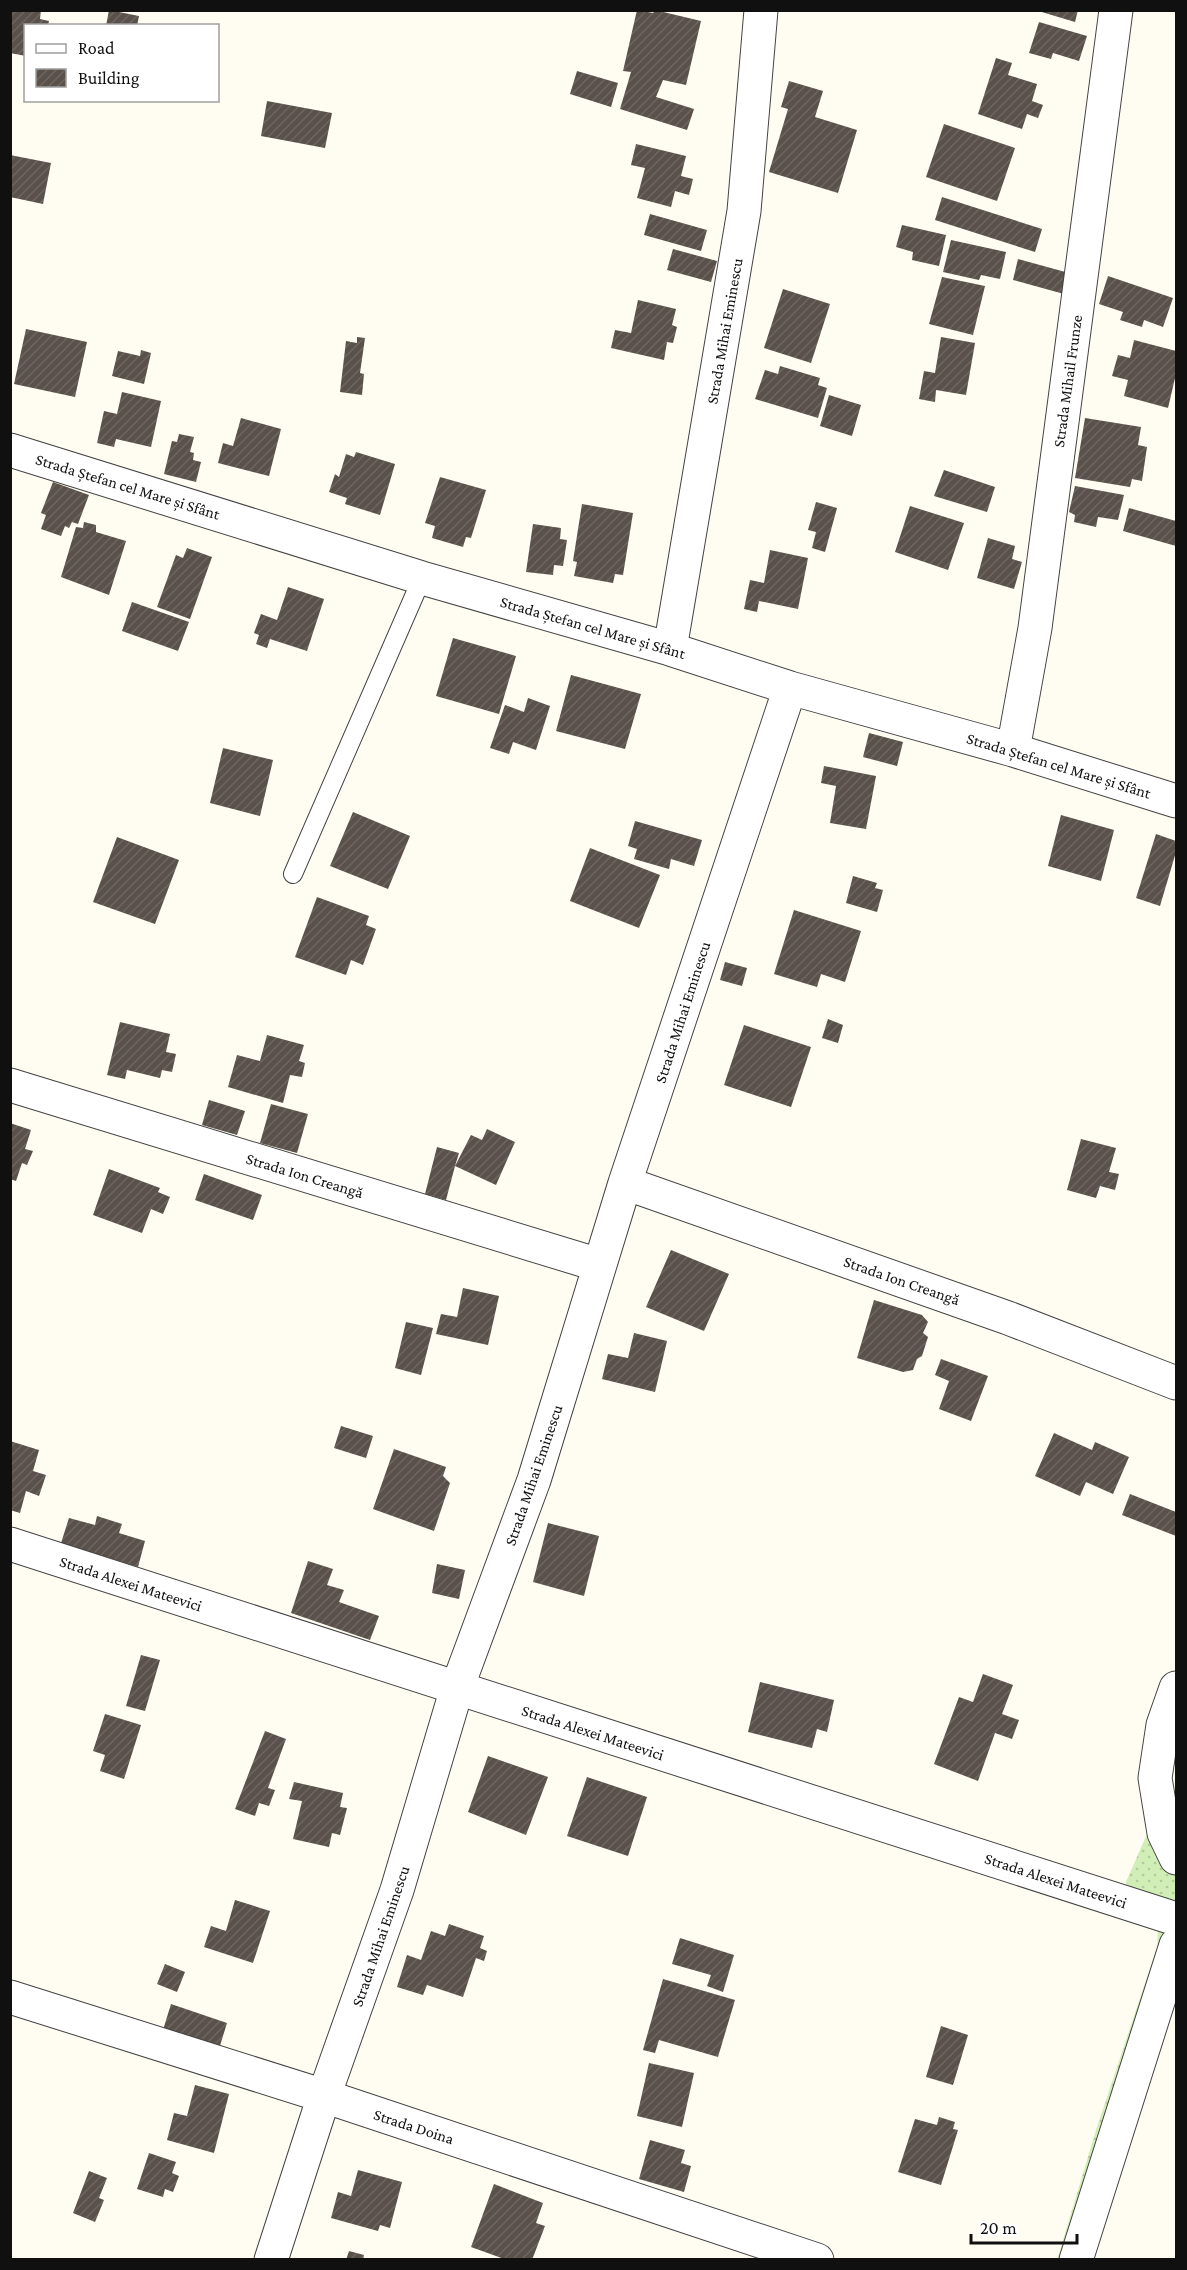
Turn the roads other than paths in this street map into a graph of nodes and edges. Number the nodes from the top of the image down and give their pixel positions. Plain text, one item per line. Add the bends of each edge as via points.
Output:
1 (1116, 10) edge
2 (752, 13) edge
3 (10, 450) edge
4 (422, 578) junction
5 (670, 649) junction
6 (790, 688) junction
7 (1013, 750) junction
8 (1176, 801) edge
9 (293, 874) dead end
10 (10, 1085) edge
11 (625, 1182) junction
12 (599, 1265) junction
13 (1176, 1383) edge
14 (10, 1544) edge
15 (457, 1688) junction
16 (1176, 1688) edge
17 (1176, 1858) edge
18 (1176, 1919) edge
19 (1176, 1945) edge
20 (10, 1997) edge
21 (324, 2096) junction
22 (271, 2259) edge
23 (817, 2259) edge
24 (1076, 2259) edge

1 - 7 street, Strada Mihail Frunze via 1035,628
2 - 5 street, Strada Mihai Eminescu via 744,211
3 - 4 street, Strada Ștefan cel Mare și Sfânt
4 - 5 street, Strada Ștefan cel Mare și Sfânt
4 - 9 lane
5 - 6 street, Strada Ștefan cel Mare și Sfânt
6 - 7 street, Strada Ștefan cel Mare și Sfânt
6 - 11 street, Strada Mihai Eminescu
7 - 8 street, Strada Ștefan cel Mare și Sfânt
10 - 12 street, Strada Ion Creangă
11 - 12 street, Strada Mihai Eminescu
11 - 13 street, Strada Ion Creangă via 1008,1318
12 - 15 street, Strada Mihai Eminescu via 534,1480
14 - 15 street, Strada Alexei Mateevici
15 - 18 street, Strada Alexei Mateevici
15 - 21 street, Strada Mihai Eminescu via 397,1890
16 - 17 street via 1163,1725 1155,1778 1164,1833
19 - 24 street
20 - 21 street, Strada Doina
21 - 22 street, Strada Mihai Eminescu
21 - 23 street, Strada Doina

